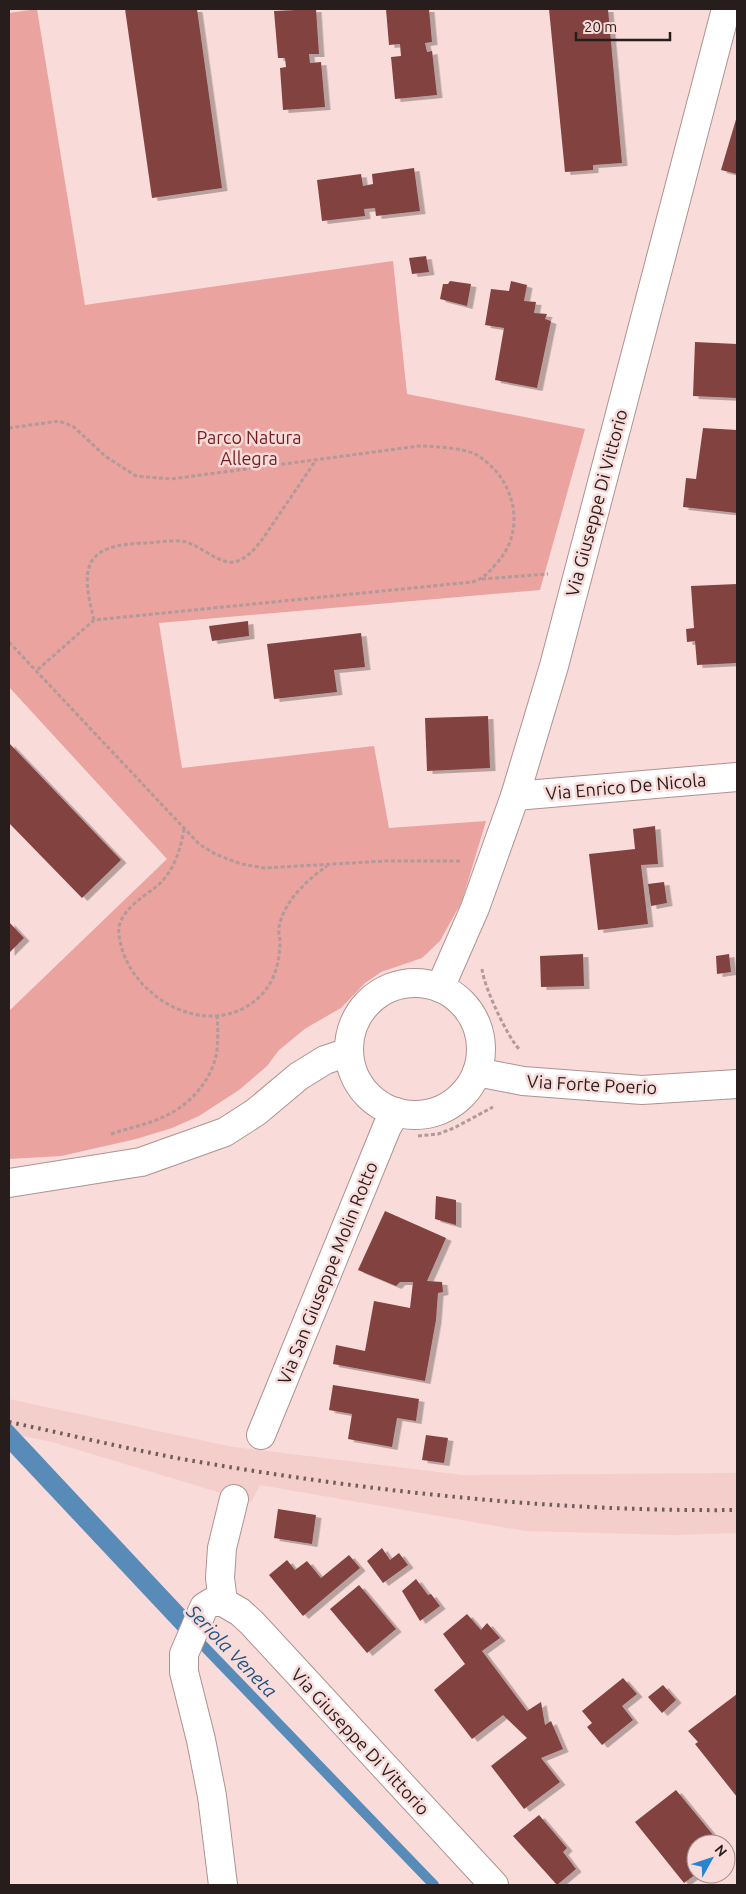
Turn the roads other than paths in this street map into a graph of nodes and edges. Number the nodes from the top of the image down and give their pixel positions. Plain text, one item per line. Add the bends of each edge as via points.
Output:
1 (726, 9) edge
2 (737, 777) edge
3 (515, 796) junction
4 (440, 988) junction
5 (349, 1052) junction
6 (478, 1072) junction
7 (737, 1084) edge
8 (396, 1112) junction
9 (16, 1180) edge
10 (261, 1435) dead end
11 (234, 1499) dead end
12 (214, 1605) junction
13 (223, 1885) edge
14 (494, 1885) edge

1 - 3 street, Via Giuseppe Di Vittorio via 554,666
2 - 3 street, Via Enrico De Nicola
3 - 4 street, Via Giuseppe Di Vittorio via 475,908
4 - 5 street via 426,984 398,985 384,990 367,1003 354,1023
4 - 6 street via 461,1001 473,1018 481,1040
5 - 8 street via 354,1074 362,1088 379,1104
5 - 9 street via 325,1060 306,1072 225,1132 141,1162
6 - 7 street, Via Forte Poerio via 523,1081 642,1090
6 - 8 street via 460,1098 441,1110 420,1115
8 - 10 street, Via San Giuseppe Molin Rotto via 387,1127
11 - 12 street via 222,1548
12 - 13 street via 184,1654 184,1672 212,1796
12 - 14 street, Via Giuseppe Di Vittorio via 240,1612 252,1623

